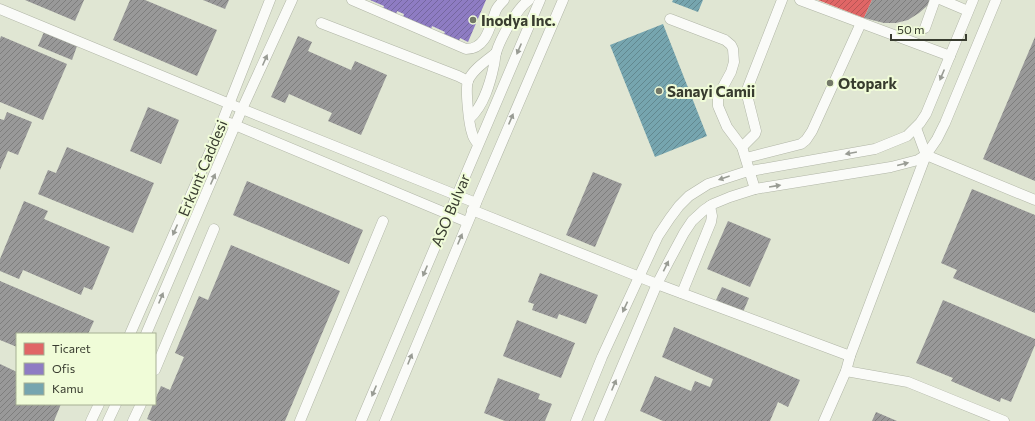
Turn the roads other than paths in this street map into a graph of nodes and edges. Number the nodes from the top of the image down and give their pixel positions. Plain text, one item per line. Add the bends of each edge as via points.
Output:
1 (270, 0) edge
2 (292, 0) edge
3 (352, 0) edge
4 (504, 0) edge
5 (529, 0) edge
6 (540, 0) edge
7 (563, 0) edge
8 (782, 0) edge
9 (800, 0) edge
10 (936, 0) edge
11 (942, 0) edge
12 (973, 0) edge
13 (996, 0) edge
14 (0, 9) edge
15 (968, 11) junction
16 (670, 19) dead end
17 (321, 23) dead end
18 (861, 23) junction
19 (924, 28) dead end
20 (496, 53) junction
21 (950, 56) junction
22 (468, 81) junction
23 (229, 104) junction
24 (242, 109) junction
25 (470, 118) junction
26 (223, 120) junction
27 (236, 126) junction
28 (916, 128) junction
29 (478, 144) junction
30 (742, 147) junction
31 (926, 155) junction
32 (746, 158) junction
33 (750, 171) junction
34 (755, 189) junction
35 (457, 195) junction
36 (1035, 200) edge
37 (474, 206) junction
38 (710, 206) junction
39 (449, 213) junction
40 (383, 221) dead end
41 (467, 222) junction
42 (214, 229) dead end
43 (640, 276) junction
44 (657, 284) junction
45 (682, 293) junction
46 (130, 333) edge
47 (146, 333) edge
48 (850, 356) junction
49 (156, 368) edge
50 (846, 371) junction
51 (99, 405) edge
52 (116, 405) edge
53 (141, 405) edge
54 (92, 421) edge
55 (108, 421) edge
56 (133, 421) edge
57 (300, 421) edge
58 (361, 421) edge
59 (385, 421) edge
60 (576, 421) edge
61 (599, 421) edge
62 (824, 421) edge
63 (1004, 421) edge

1 - 23 street, Erkunt Caddesi
24 -> 2 street
3 - 4 street via 466,49 473,49 488,34 497,8
5 - 20 street via 514,17
6 -> 29 street, ASO Bulvar
37 -> 7 street, ASO Bulvar
8 - 30 street via 748,87 747,95 756,131
9 - 18 street
10 - 19 street
11 - 15 street
12 - 15 street
13 - 31 street via 945,124
14 - 23 street
15 - 21 street
16 - 30 street via 725,40 731,45 735,56 734,62 718,101 727,127
17 - 22 street
18 - 21 street
18 - 32 street via 812,132 806,140 801,144
20 - 22 street via 480,66
20 - 25 street via 482,101
21 -> 28 street via 926,114
22 - 25 street
23 - 24 street
23 - 26 street, Erkunt Caddesi
24 - 27 street
24 - 35 street
25 - 29 street via 471,132
26 - 27 street
26 -> 46 street, Erkunt Caddesi
27 - 39 street
47 -> 27 street
28 - 31 street
28 -> 33 street via 907,136 875,149
29 - 35 street, ASO Bulvar
30 - 32 street
34 -> 31 street via 891,167 918,160
31 - 36 street
31 - 48 street
32 - 33 street
33 - 34 street
33 -> 43 street via 708,184 689,196 663,228
34 - 38 street
35 - 37 street
35 - 39 street, ASO Bulvar
37 - 41 street, ASO Bulvar
37 - 43 street
44 -> 38 street via 692,221
38 - 45 street via 712,222
39 - 41 street
39 -> 58 street, ASO Bulvar
40 - 57 street
59 -> 41 street, ASO Bulvar
42 - 49 street
43 - 44 street
43 -> 60 street via 602,357
44 - 45 street
61 -> 44 street
45 - 48 street
48 - 50 street
50 - 62 street
50 - 63 street via 908,382
51 - 54 street
52 - 55 street
53 - 56 street

